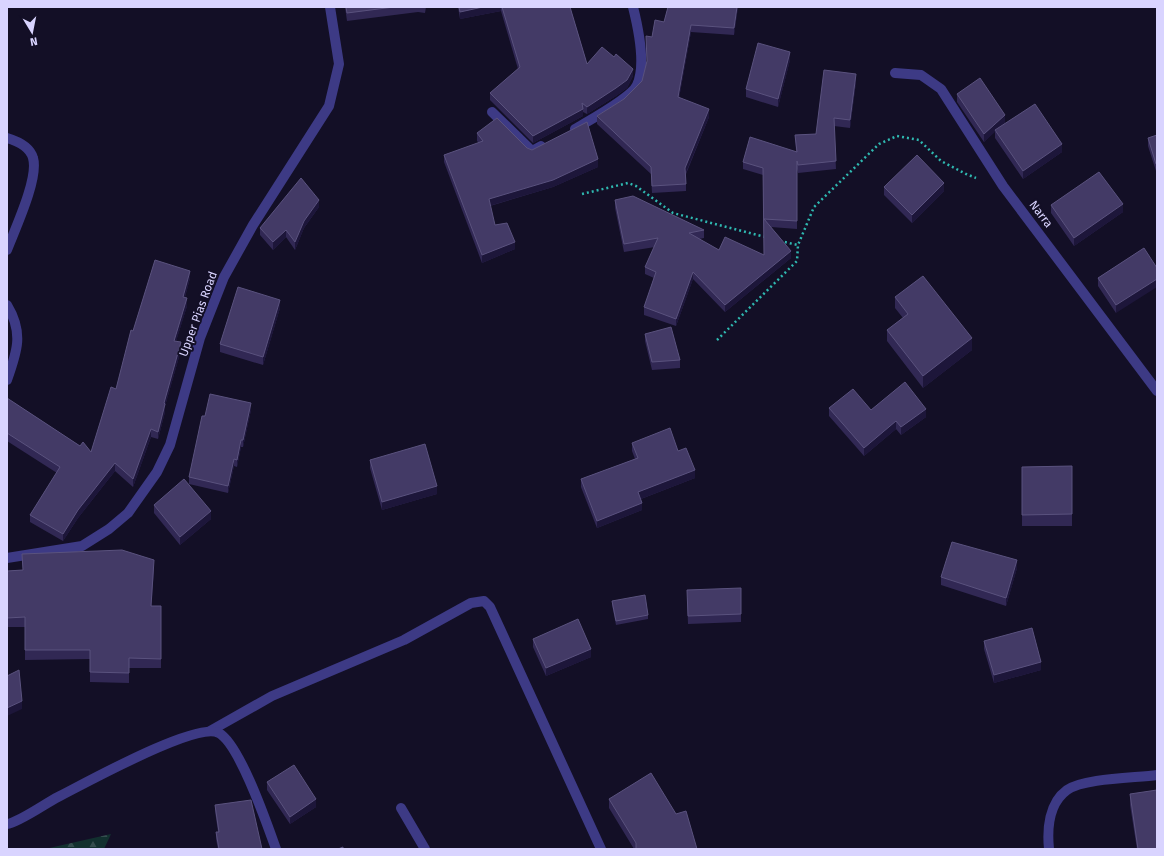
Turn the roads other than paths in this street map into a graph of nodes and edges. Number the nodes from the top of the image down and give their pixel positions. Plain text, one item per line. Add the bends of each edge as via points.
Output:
1 (330, 7) edge
2 (633, 7) edge
3 (895, 73) dead end
4 (492, 112) dead end
5 (567, 133) edge
6 (7, 138) edge
7 (553, 140) edge
8 (7, 250) edge
9 (7, 305) edge
10 (7, 380) edge
11 (1157, 391) edge
12 (7, 558) edge
13 (210, 731) junction
14 (1157, 776) edge
15 (401, 808) dead end
16 (7, 824) edge
17 (276, 849) edge
18 (425, 849) edge
19 (601, 849) edge
20 (1049, 849) edge

1 - 12 street, Upper Pias Road via 339,64 329,106 253,225 224,277 200,338 170,445 157,472 128,513 82,546
2 - 5 street via 640,48 637,86 626,97
3 - 11 street, Narra via 921,75 941,89 1003,186
4 - 7 street via 532,151
6 - 8 street via 25,147 34,165 31,185
9 - 10 street via 14,319 17,352
13 - 16 street via 157,747
13 - 17 street via 223,736 237,756 263,811
13 - 19 street via 272,696 404,640 471,603 484,601 490,607
14 - 20 street via 1086,783 1067,790 1057,802 1050,817
15 - 18 street

